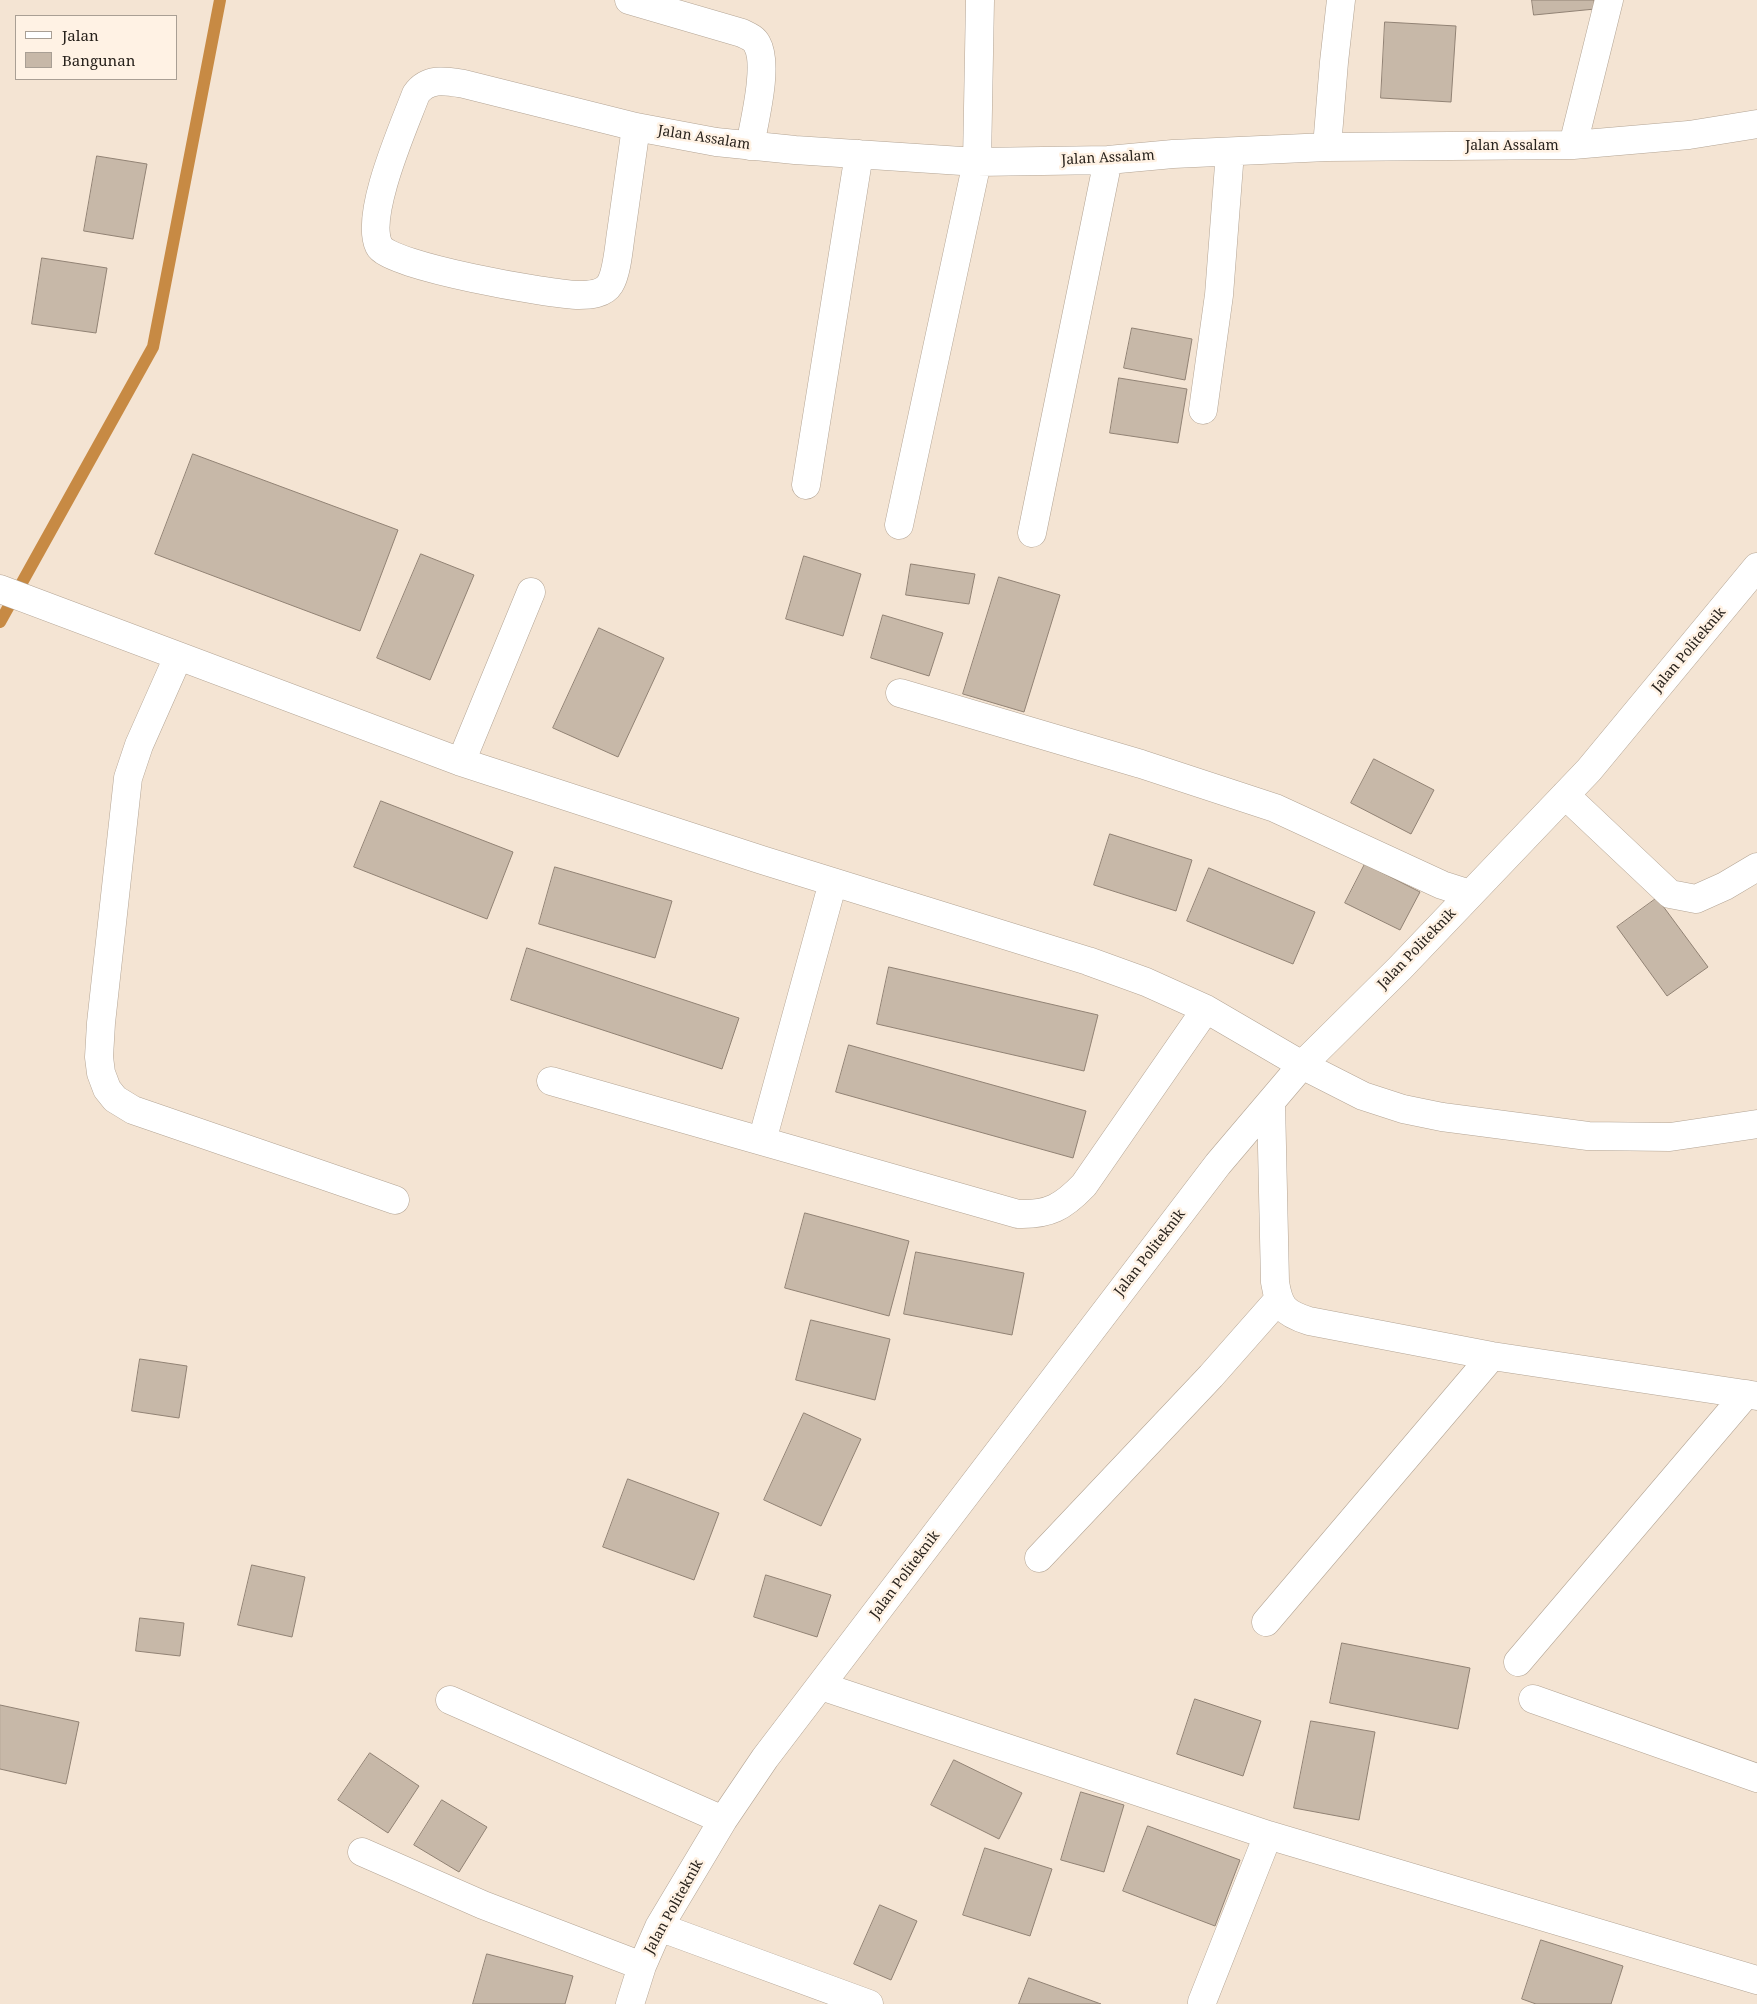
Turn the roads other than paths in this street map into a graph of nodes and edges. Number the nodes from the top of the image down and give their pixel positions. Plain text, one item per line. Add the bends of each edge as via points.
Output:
1 (628, 0) edge
2 (980, 0) edge
3 (1341, 0) edge
4 (1609, 0) edge
5 (1757, 124) edge
6 (636, 127) junction
7 (1573, 145) junction
8 (750, 146) junction
9 (1327, 147) junction
10 (1230, 152) junction
11 (859, 154) junction
12 (1108, 160) junction
13 (977, 162) junction
14 (1204, 410) dead end
15 (806, 486) dead end
16 (899, 524) dead end
17 (1032, 533) dead end
18 (1757, 566) edge
19 (0, 589) edge
20 (531, 592) dead end
21 (178, 657) junction
22 (900, 693) dead end
23 (461, 762) junction
24 (1566, 795) junction
25 (1757, 867) edge
26 (834, 882) junction
27 (1470, 894) junction
28 (1206, 1009) junction
29 (1302, 1065) junction
30 (551, 1081) dead end
31 (1271, 1102) junction
32 (1757, 1124) edge
33 (762, 1141) junction
34 (395, 1200) dead end
35 (1278, 1300) junction
36 (1492, 1356) junction
37 (1752, 1395) edge
38 (1039, 1558) dead end
39 (1266, 1622) dead end
40 (1518, 1662) dead end
41 (821, 1686) junction
42 (1533, 1699) dead end
43 (450, 1700) dead end
44 (1757, 1778) edge
45 (723, 1820) junction
46 (1268, 1834) junction
47 (362, 1852) dead end
48 (659, 1927) junction
49 (642, 1966) junction
50 (1757, 1980) edge
51 (1202, 2002) dead end
52 (630, 2004) edge
53 (869, 2004) edge

1 - 8 street via 742,33 757,43 762,74
2 - 13 street
3 - 9 street
4 - 7 street
5 - 7 street, Jalan Assalam via 1689,135
6 - 6 street, Jalan Assalam via 464,84 432,82 421,86 395,149 377,208 376,233 380,248 387,254 428,268 554,294 590,295 606,288 611,283 618,255
6 - 8 street, Jalan Assalam
7 - 9 street, Jalan Assalam
8 - 11 street, Jalan Assalam
9 - 10 street, Jalan Assalam
10 - 12 street, Jalan Assalam
10 - 14 street via 1219,296
11 - 13 street, Jalan Assalam
11 - 15 street
12 - 13 street, Jalan Assalam
12 - 17 street
13 - 16 street
18 - 24 street, Jalan Politeknik
19 - 21 street
20 - 23 street
21 - 23 street
21 - 34 street via 128,778 101,1023 101,1073 115,1099 133,1110
22 - 27 street via 1141,764 1275,808 1442,885
23 - 26 street
24 - 25 street via 1670,894 1696,899
24 - 27 street, Jalan Politeknik
26 - 28 street via 1088,961
26 - 33 street
27 - 29 street, Jalan Politeknik
28 - 29 street
28 - 33 street via 1084,1185 1067,1201 1045,1213 1018,1214
29 - 31 street, Jalan Politeknik
29 - 32 street via 1363,1096 1403,1109 1588,1136 1670,1137
30 - 33 street
31 - 35 street
31 - 41 street, Jalan Politeknik via 1218,1164
35 - 36 street via 1287,1312 1309,1321
35 - 38 street
36 - 37 street
36 - 39 street
37 - 40 street
41 - 45 street, Jalan Politeknik via 765,1758
41 - 46 street
42 - 44 street
43 - 45 street
45 - 48 street, Jalan Politeknik
46 - 50 street
46 - 51 street
47 - 49 street via 483,1905
48 - 49 street, Jalan Politeknik
48 - 53 street
49 - 52 street, Jalan Politeknik

